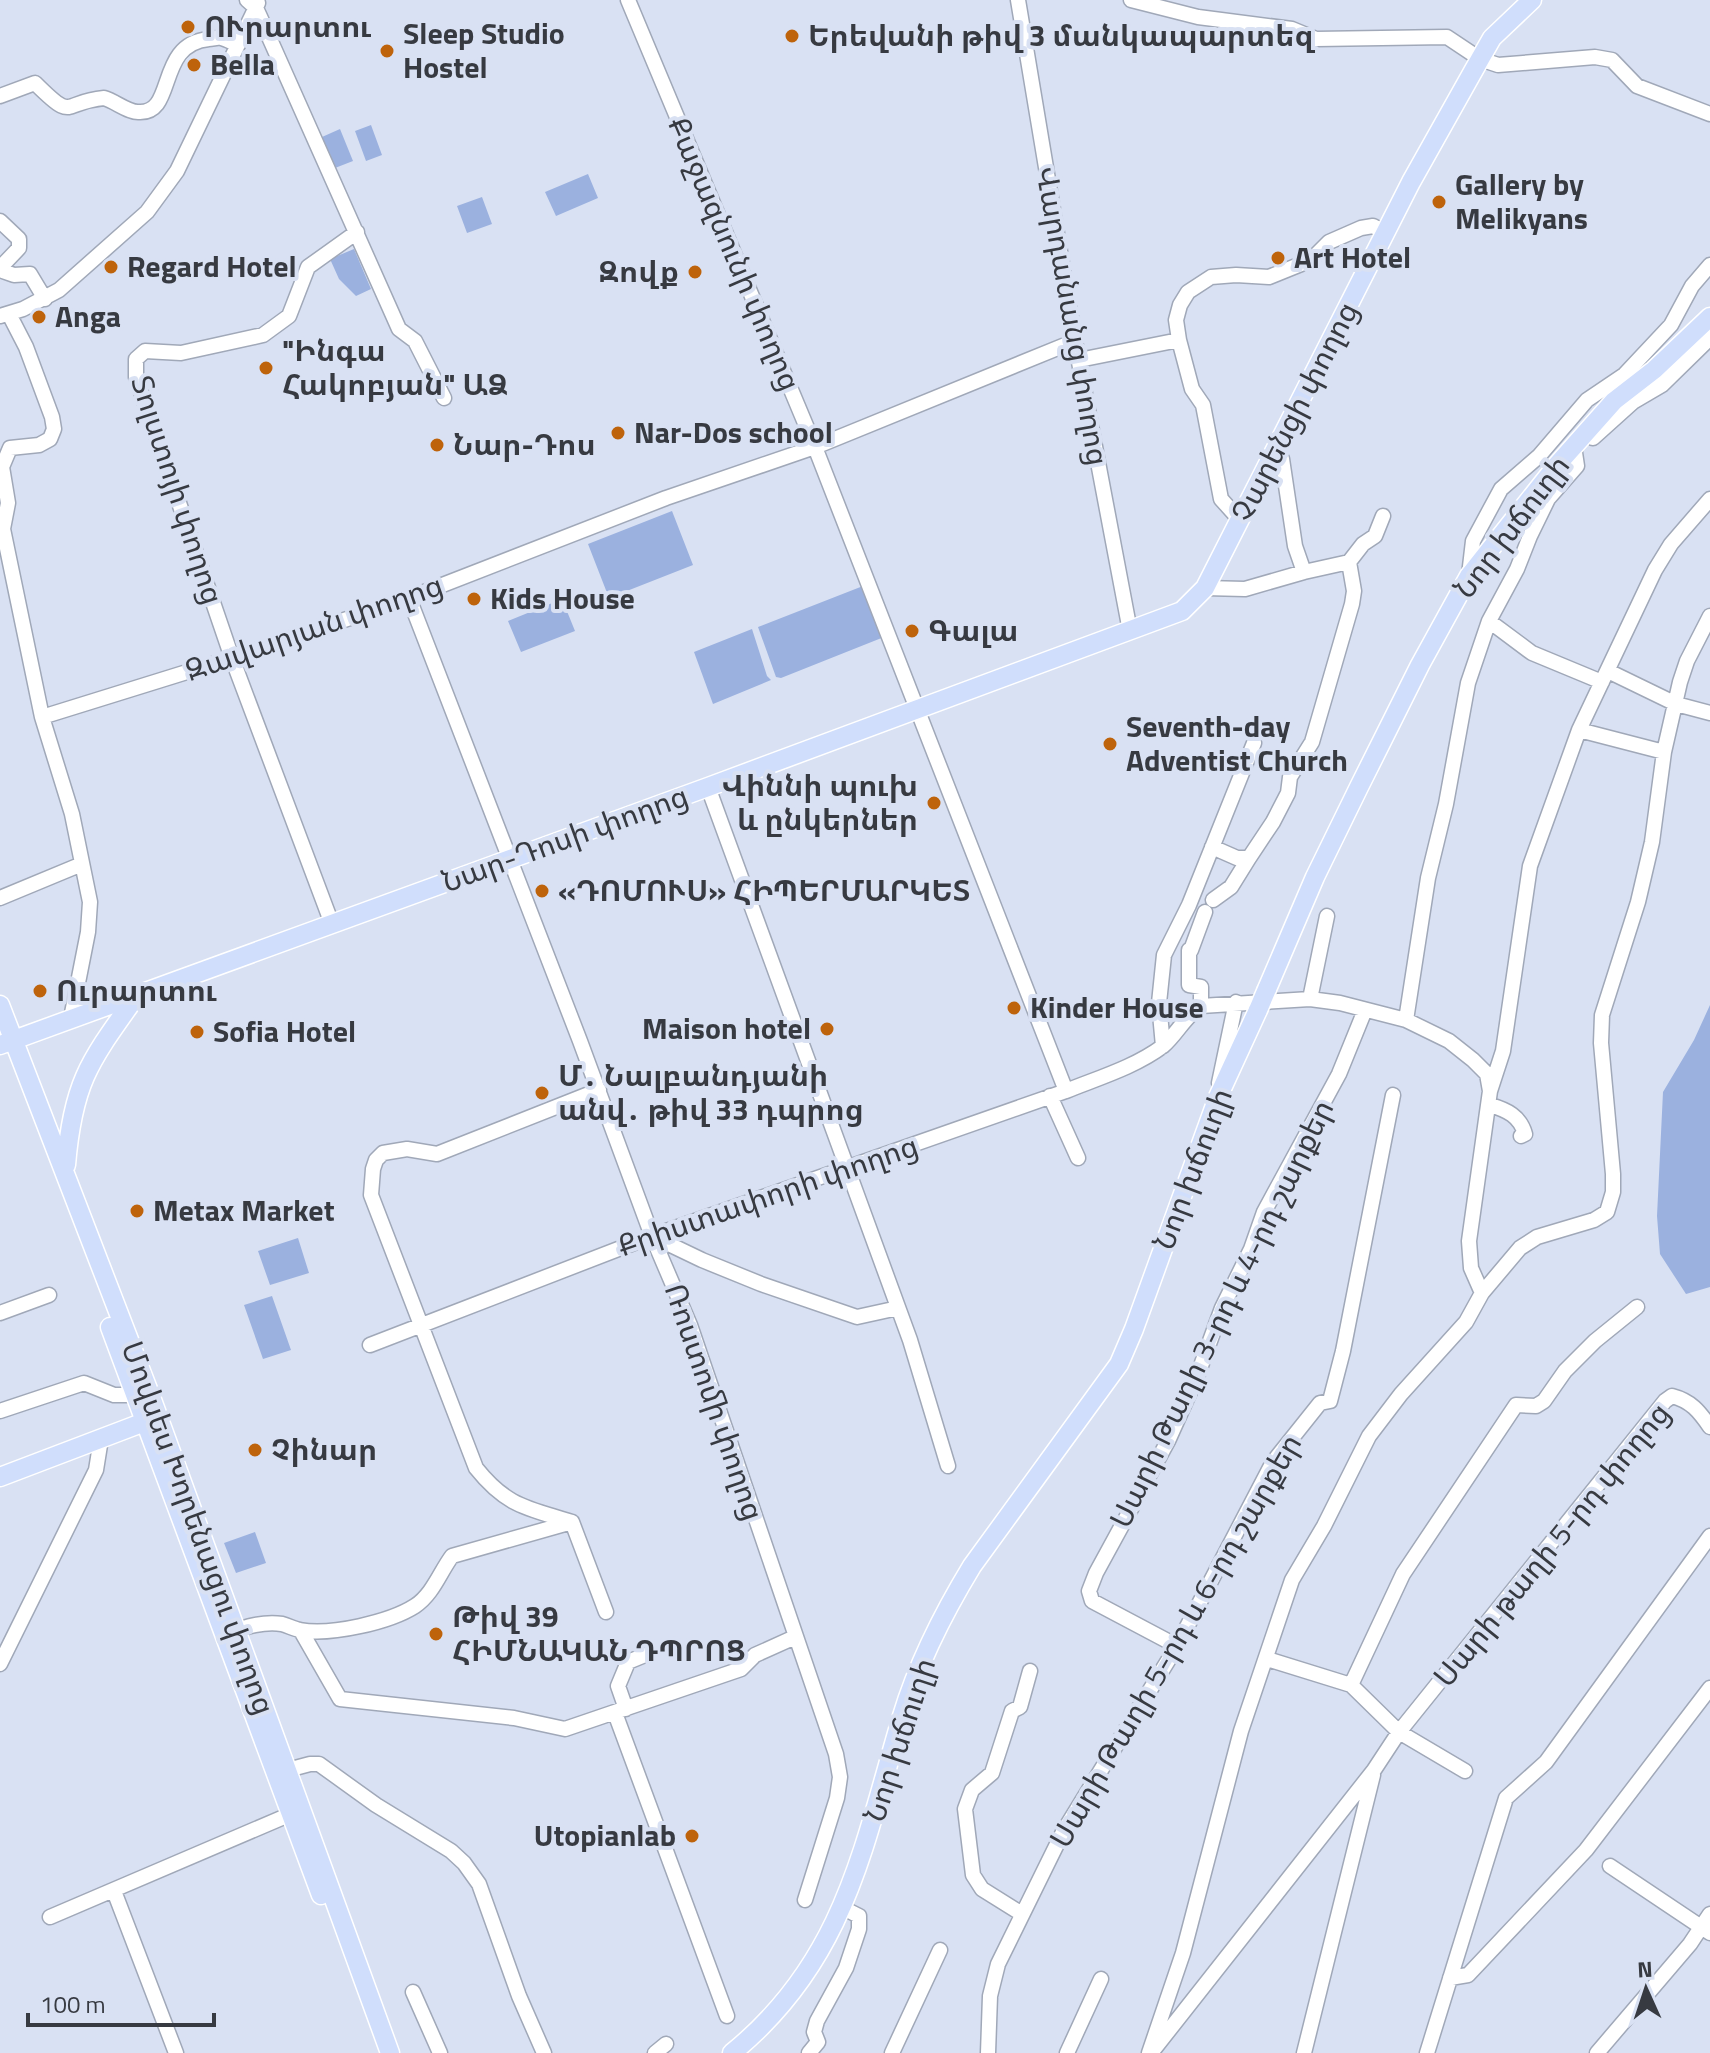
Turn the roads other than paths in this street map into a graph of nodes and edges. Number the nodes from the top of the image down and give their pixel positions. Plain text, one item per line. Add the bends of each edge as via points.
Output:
1 (628, 0) edge
2 (1018, 0) edge
3 (1131, 0) edge
4 (1532, 0) edge
5 (254, 2) edge
6 (236, 44) junction
7 (1480, 59) junction
8 (0, 96) edge
9 (1710, 114) edge
10 (0, 221) edge
11 (357, 232) junction
12 (1386, 233) junction
13 (1710, 265) edge
14 (0, 269) edge
15 (44, 296) junction
16 (3, 313) edge
17 (1710, 317) edge
18 (1710, 338) edge
19 (1179, 340) junction
20 (1075, 341) junction
21 (1079, 360) junction
22 (1625, 374) junction
23 (444, 398) dead end
24 (1623, 401) junction
25 (815, 447) junction
26 (1276, 450) junction
27 (1575, 451) junction
28 (1710, 499) edge
29 (1383, 516) dead end
30 (1239, 519) junction
31 (2, 529) edge
32 (1349, 562) junction
33 (1304, 572) junction
34 (1469, 576) junction
35 (1205, 588) junction
36 (409, 598) junction
37 (1710, 616) edge
38 (1489, 621) junction
39 (1130, 631) junction
40 (232, 658) junction
41 (1605, 676) junction
42 (1676, 704) junction
43 (918, 709) junction
44 (1710, 713) edge
45 (42, 717) junction
46 (1579, 730) junction
47 (1254, 743) dead end
48 (1664, 752) junction
49 (708, 787) junction
50 (1212, 847) junction
51 (1249, 858) junction
52 (510, 859) junction
53 (82, 864) junction
54 (0, 898) edge
55 (1327, 916) dead end
56 (332, 924) junction
57 (137, 995) junction
58 (1310, 999) junction
59 (1236, 1002) junction
60 (0, 1005) edge
61 (1201, 1006) junction
62 (1365, 1010) junction
63 (71, 1018) junction
64 (1406, 1020) junction
65 (0, 1023) edge
66 (6, 1043) edge
67 (1163, 1046) junction
68 (599, 1090) junction
69 (1066, 1091) junction
70 (1393, 1095) dead end
71 (1050, 1096) junction
72 (1218, 1097) junction
73 (1490, 1098) junction
74 (1521, 1136) dead end
75 (1078, 1158) dead end
76 (846, 1169) junction
77 (65, 1172) junction
78 (652, 1236) junction
79 (1482, 1293) junction
80 (49, 1295) dead end
81 (1637, 1307) dead end
82 (898, 1308) junction
83 (0, 1313) edge
84 (420, 1326) junction
85 (370, 1345) dead end
86 (135, 1395) junction
87 (0, 1411) edge
88 (151, 1420) junction
89 (1710, 1427) edge
90 (101, 1439) junction
91 (948, 1466) dead end
92 (0, 1477) edge
93 (572, 1522) junction
94 (1710, 1536) edge
95 (606, 1612) dead end
96 (301, 1631) junction
97 (230, 1633) junction
98 (795, 1637) junction
99 (1177, 1646) junction
100 (645, 1655) dead end
101 (1267, 1659) junction
102 (0, 1664) edge
103 (1030, 1671) dead end
104 (1351, 1685) junction
105 (1710, 1688) edge
106 (621, 1711) junction
107 (1399, 1732) junction
108 (1374, 1770) junction
109 (1465, 1771) dead end
110 (282, 1772) junction
111 (291, 1814) junction
112 (1610, 1866) dead end
113 (114, 1891) junction
114 (805, 1900) dead end
115 (841, 1907) junction
116 (1022, 1914) junction
117 (50, 1917) dead end
118 (1707, 1924) edge
119 (940, 1950) dead end
120 (1450, 1978) junction
121 (1101, 1979) dead end
122 (413, 1992) dead end
123 (727, 2016) dead end
124 (176, 2053) edge
125 (378, 2053) edge
126 (390, 2053) edge
127 (440, 2053) edge
128 (544, 2053) edge
129 (732, 2053) edge
130 (809, 2053) edge
131 (892, 2053) edge
132 (988, 2053) edge
133 (1067, 2053) edge
134 (1150, 2053) edge
135 (1304, 2053) edge
136 (1427, 2053) edge
137 (1597, 2053) edge

1 - 25 street, Քաջազնունի փողոց
2 - 20 street, Վարդանանց փողոց
3 - 7 street via 1198,17 1292,29 1316,39 1447,37
4 - 7 main road, Չարենցի փողոց via 1492,38
5 - 6 street
5 - 11 street
6 - 8 street via 221,38 194,40 175,56 164,94 146,111 104,98 70,109 57,105 35,83
6 - 15 street via 177,171 147,212 74,278
7 - 9 street via 1498,65 1612,60 1637,86
7 - 12 main road, Չարենցի փողոց
10 - 14 street via 19,239 19,248
11 - 23 street via 399,329 415,341
11 - 40 street, Տոլստոյի փողոց via 308,267 289,316 263,335 181,353 145,351 136,359 136,377
12 - 19 street via 1373,226 1361,228 1329,242 1311,260 1269,277 1211,277 1188,292 1180,305
12 - 26 main road, Չարենցի փողոց
13 - 22 street via 1671,325
14 - 15 street via 30,274
15 - 16 street
16 - 31 street via 26,347 54,429 39,445 10,448 2,467 8,503
17 - 24 main road, Նոր խճուղի
18 - 24 street via 1662,385
19 - 21 street
19 - 30 street via 1192,389 1203,405 1221,499
20 - 21 street, Վարդանանց փողոց
20 - 25 street, Զավարյան փողոց
21 - 39 street, Վարդանանց փողոց
22 - 24 street
22 - 34 street via 1587,400 1539,456 1501,489 1473,541
24 - 27 main road, Նոր խճուղի
25 - 36 street, Զավարյան փողոց via 666,498
25 - 43 street, Քաջազնունի փողոց
26 - 30 main road, Չարենցի փողոց
26 - 33 street
27 - 34 main road, Նոր խճուղի via 1518,512
27 - 38 street via 1577,466 1548,499
28 - 41 street via 1655,570
29 - 32 street via 1375,536
30 - 35 main road, Չարենցի փողոց
31 - 45 street
32 - 33 street
32 - 51 street via 1352,604 1312,742
33 - 35 street via 1245,589
34 - 72 main road, Նոր խճուղի, bridge via 1315,877
35 - 39 main road, Չարենցի փողոց via 1182,611
36 - 40 street, Զավարյան փողոց
36 - 52 street, Ռոստոմի փողոց
37 - 42 street via 1687,661
38 - 41 street via 1532,653
38 - 64 street via 1468,683 1428,878
39 - 43 main road, Նար-Դոսի փողոց
40 - 45 street, Զավարյան փողոց
40 - 56 street, Տոլստոյի փողոց
41 - 42 street
41 - 46 street
42 - 44 street
42 - 48 street
43 - 49 main road, Նար-Դոսի փողոց
43 - 69 street, Քաջազնունի փողոց
45 - 53 street
46 - 48 street
46 - 73 street via 1530,866 1503,1051
47 - 50 street
48 - 79 street via 1652,842 1601,1024 1613,1174 1609,1209 1594,1220 1528,1242
49 - 52 main road, Նար-Դոսի փողոց
49 - 76 street
50 - 51 street
50 - 67 street via 1164,955 1159,1003
51 - 61 street via 1231,887 1209,906 1189,950 1189,985 1201,987
52 - 56 main road, Նար-Դոսի փողոց
52 - 68 street, Ռոստոմի փողոց
53 - 54 street
53 - 63 street via 91,911
55 - 58 street
56 - 57 main road, Նար-Դոսի փողոց
57 - 63 main road, Նար-Դոսի փողոց
57 - 77 main road via 80,1083 69,1124
58 - 59 street
58 - 62 street
59 - 61 street
59 - 72 street
60 - 66 main road, Մովսես Խորենացու փողոց
61 - 67 street, Քրիստափորի փողոց
62 - 64 street
62 - 99 street, Սարի Թաղի 3-րդ և 4-րդ շարքեր via 1339,1074 1264,1212 1168,1441 1089,1591 1092,1601
63 - 66 main road, Նար-Դոսի փողոց
64 - 73 street via 1449,1041 1473,1060 1487,1074
65 - 66 main road, Մովսես Խորենացու փողոց
66 - 77 main road, Մովսես Խորենացու փողոց
66 - 86 main road, Մովսես Խորենացու փողոց
67 - 69 street, Քրիստափորի փողոց
68 - 78 street, Ռոստոմի փողոց
68 - 84 street via 437,1154 407,1149 383,1153 376,1160 371,1195
69 - 71 street, Քրիստափորի փողոց
70 - 99 street, Սարի Թաղի 5-րդ և 6-րդ շարքեր via 1330,1401 1320,1403 1273,1462
71 - 75 street
71 - 76 street, Քրիստափորի փողոց
72 - 115 main road, Նոր խճուղի via 1119,1364 972,1566 925,1655
73 - 74 street via 1521,1122
73 - 79 street via 1468,1254
76 - 78 street, Քրիստափորի փողոց
76 - 82 street
77 - 88 main road, Մովսես Խորենացու փողոց
78 - 82 street via 761,1284 857,1317
78 - 84 street, Քրիստափորի փողոց
78 - 98 street, Ռոստոմի փողոց via 690,1325
79 - 101 street via 1466,1322 1369,1436 1292,1580
80 - 83 street
81 - 104 street via 1565,1371 1544,1401 1516,1405 1403,1574
82 - 91 street
84 - 85 street, Քրիստափորի փողոց
84 - 93 street via 476,1468 493,1489 515,1503
86 - 87 street via 114,1395 84,1383
86 - 88 main road, Մովսես Խորենացու փողոց
88 - 90 main road
88 - 97 main road, Մովսես Խորենացու փողոց
89 - 107 street, Սարի թաղի 5-րդ փողոց via 1685,1399 1672,1396 1665,1401
90 - 92 main road
90 - 102 street via 96,1470
93 - 95 street
93 - 96 street via 452,1556 438,1582 416,1605 384,1619 354,1629
94 - 120 street via 1546,1762 1506,1798
96 - 97 street via 273,1623
96 - 106 street via 335,1694 347,1702 514,1718 565,1729
97 - 110 main road, Մովսես Խորենացու փողոց
98 - 106 street via 755,1655 741,1669
98 - 114 street, Ռոստոմի փողոց via 840,1777
99 - 116 street, Սարի Թաղի 5-րդ և 6-րդ շարքեր via 1091,1783
100 - 106 street via 628,1662 619,1683
101 - 104 street
101 - 134 street via 1241,1731 1183,1953
103 - 116 street via 992,1773 972,1790 965,1809 973,1875 982,1889
104 - 107 street
105 - 120 street via 1586,1850 1468,1975
106 - 123 street
107 - 108 street
107 - 109 street
108 - 134 street
108 - 135 street
110 - 111 main road, Մովսես Խորենացու փողոց
110 - 126 main road, Մովսես Խորենացու փողոց
110 - 128 street via 319,1764 464,1863 479,1884
111 - 113 street
111 - 125 main road, Մովսես Խորենացու փողոց
112 - 118 street
113 - 117 street
113 - 124 street
115 - 129 main road, Նոր խճուղի via 803,1981
115 - 130 street via 861,1922 846,1968 817,2021 818,2042
116 - 132 street, Սարի Թաղի 5-րդ և 6-րդ շարքեր via 998,1964
118 - 137 street
119 - 131 street
120 - 136 street
121 - 133 street
122 - 127 street

